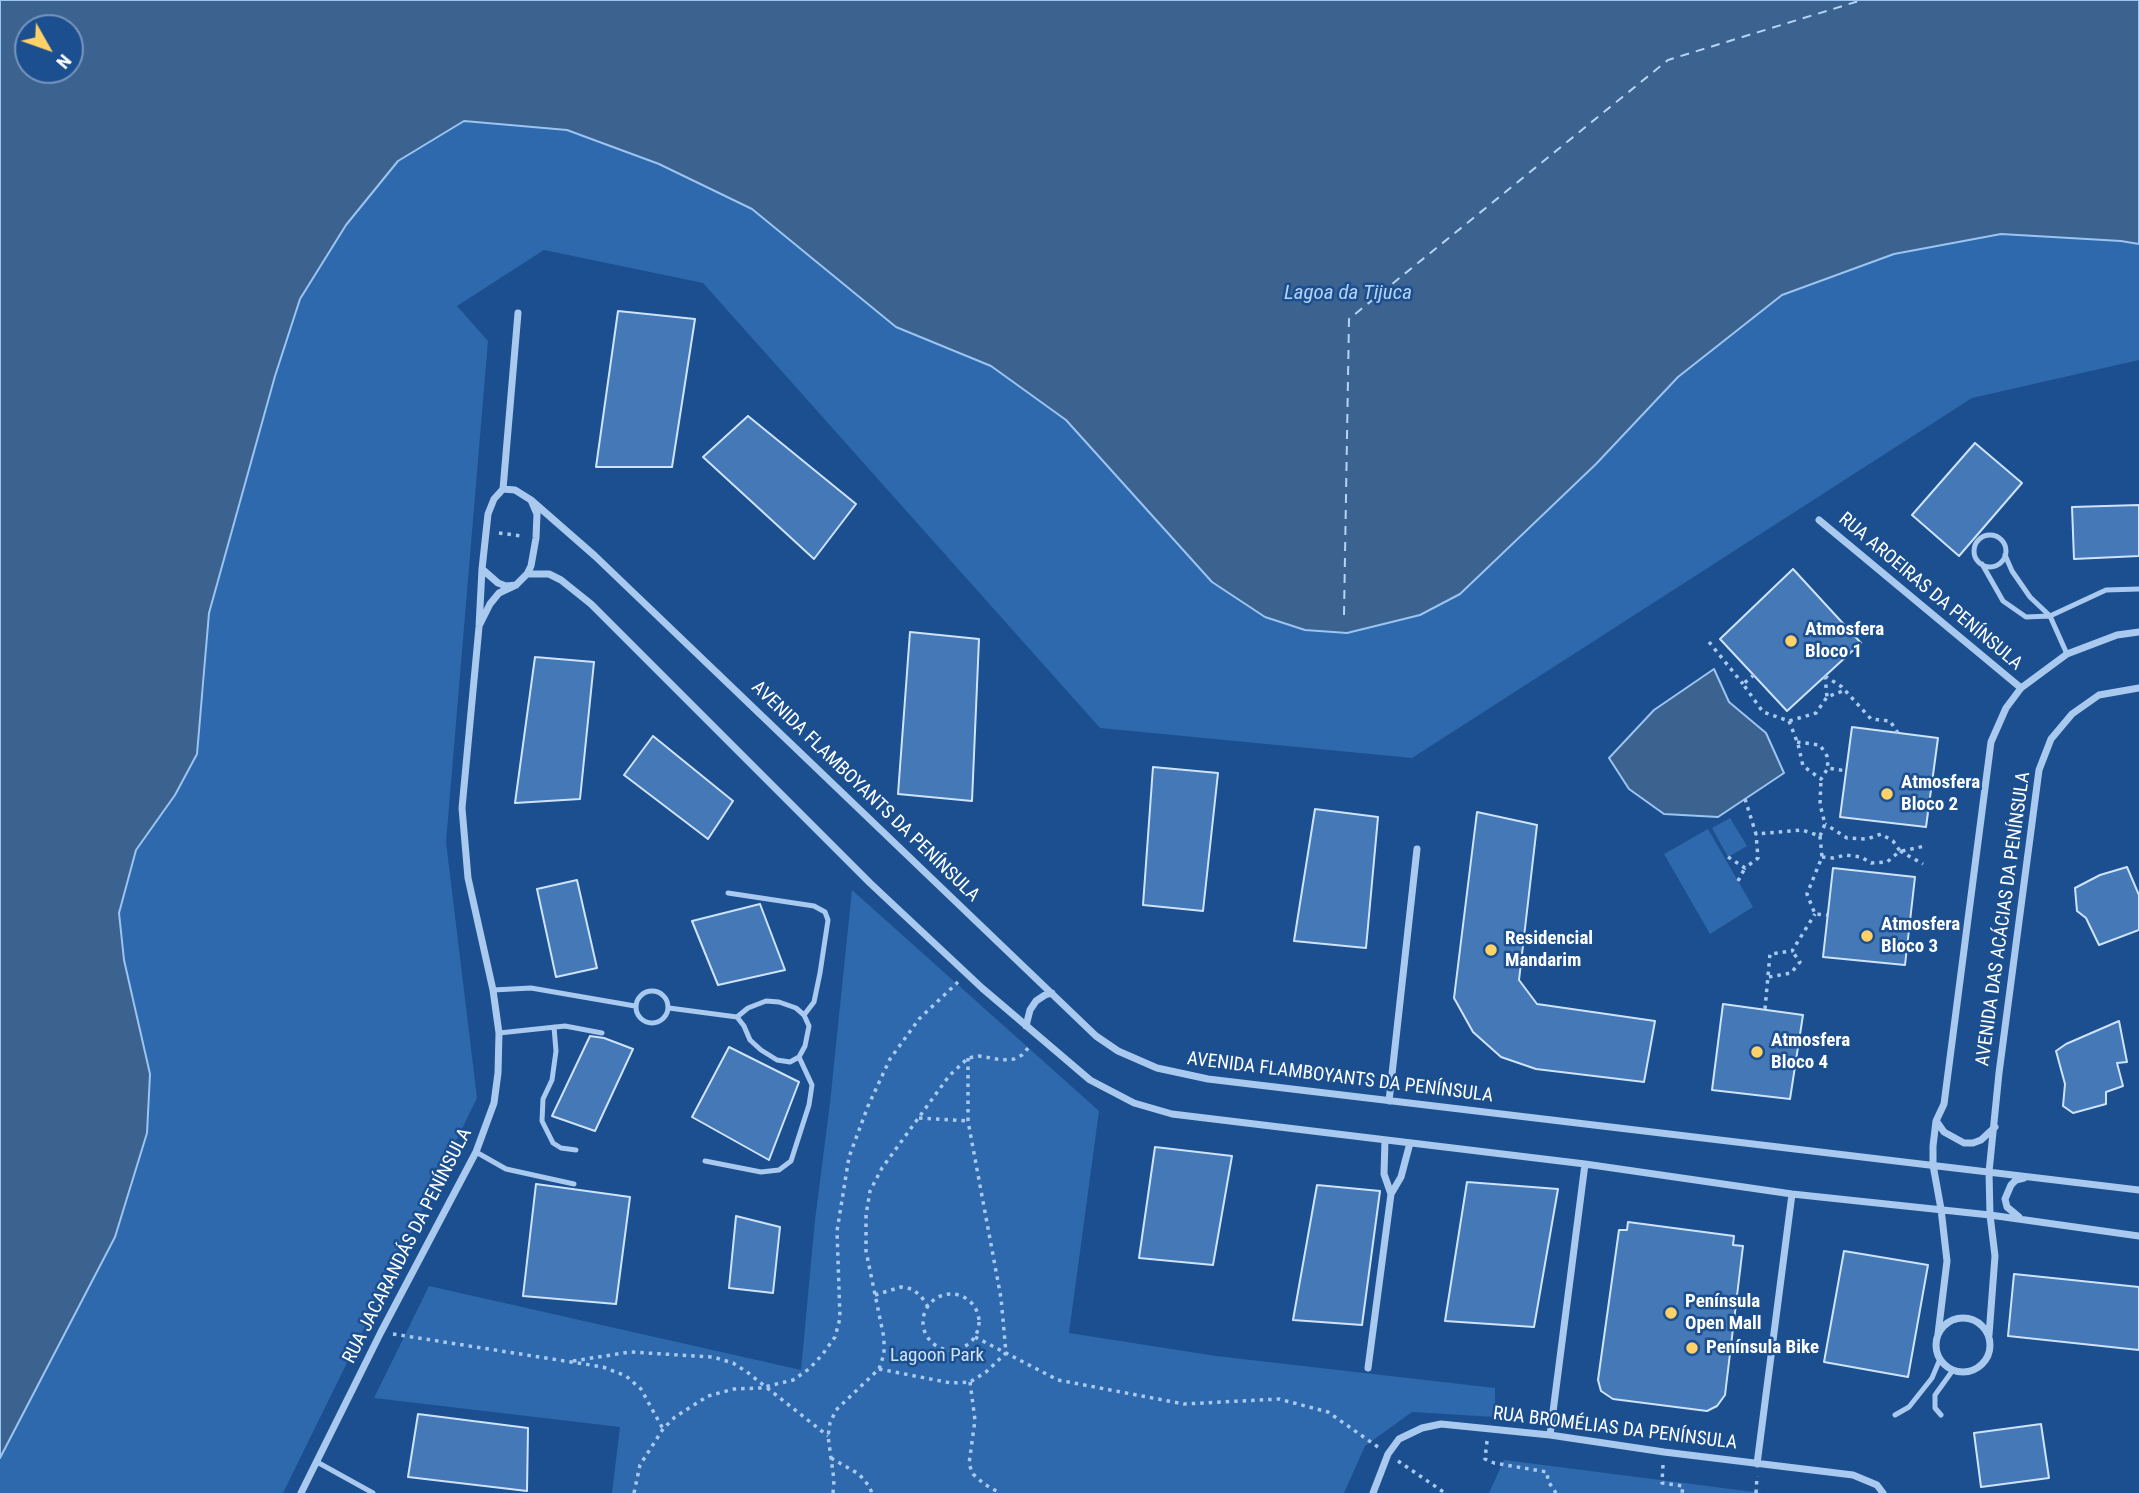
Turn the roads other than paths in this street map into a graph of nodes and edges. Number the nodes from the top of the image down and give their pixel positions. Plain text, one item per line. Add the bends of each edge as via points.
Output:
1 (518, 313) dead end
2 (503, 489) junction
3 (531, 500) junction
4 (1819, 520) dead end
5 (2005, 555) junction
6 (1982, 564) junction
7 (482, 569) junction
8 (527, 574) junction
9 (516, 585) junction
10 (2139, 589) edge
11 (2050, 616) junction
12 (478, 627) junction
13 (2139, 632) edge
14 (2067, 654) junction
15 (2021, 688) junction
16 (2139, 688) edge
17 (1417, 849) dead end
18 (728, 893) dead end
19 (493, 990) junction
20 (1052, 993) junction
21 (635, 1006) junction
22 (668, 1008) junction
23 (804, 1015) junction
24 (737, 1017) junction
25 (1026, 1026) junction
26 (554, 1027) junction
27 (499, 1033) junction
28 (602, 1033) dead end
29 (799, 1057) junction
30 (1389, 1101) junction
31 (1936, 1121) junction
32 (1995, 1128) junction
33 (1385, 1140) junction
34 (1410, 1143) junction
35 (576, 1150) dead end
36 (476, 1152) junction
37 (705, 1160) dead end
38 (1585, 1164) junction
39 (1933, 1165) junction
40 (1989, 1172) junction
41 (2028, 1177) junction
42 (573, 1184) dead end
43 (2139, 1190) edge
44 (1391, 1194) junction
45 (1792, 1194) junction
46 (1941, 1209) junction
47 (1990, 1215) junction
48 (2022, 1219) junction
49 (2139, 1236) edge
50 (1938, 1334) junction
51 (1989, 1335) junction
52 (1940, 1359) junction
53 (1368, 1368) dead end
54 (1953, 1370) junction
55 (1895, 1415) dead end
56 (1941, 1415) dead end
57 (1550, 1435) junction
58 (317, 1462) junction
59 (1757, 1464) junction
60 (370, 1492) edge
61 (301, 1493) edge
62 (1373, 1493) edge
63 (1883, 1493) edge

1 - 2 street, RUA JACARANDÁS DA PENÍNSULA
2 - 3 street
2 - 7 street, RUA JACARANDÁS DA PENÍNSULA via 491,506
3 - 8 street via 537,514 536,538
3 - 20 street, AVENIDA FLAMBOYANTS DA PENÍNSULA via 604,564
4 - 15 street, RUA AROEIRAS DA PENÍNSULA
5 - 6 lane via 1995,566
5 - 6 lane via 1998,537 1984,536 1974,553
5 - 11 lane via 2030,597
6 - 11 lane via 2003,601 2026,617
7 - 9 street via 498,583
7 - 12 street, RUA JACARANDÁS DA PENÍNSULA
8 - 9 street, RUA JACARANDÁS DA PENÍNSULA
8 - 25 street via 549,574 591,604 870,883
9 - 12 street, RUA JACARANDÁS DA PENÍNSULA via 499,593
10 - 11 lane via 2106,590
11 - 14 lane
12 - 19 street, RUA JACARANDÁS DA PENÍNSULA via 462,808 468,878
13 - 14 street, AVENIDA DAS ACÁCIAS DA PENÍNSULA via 2117,635
14 - 15 street, AVENIDA DAS ACÁCIAS DA PENÍNSULA
15 - 31 street, AVENIDA DAS ACÁCIAS DA PENÍNSULA via 1991,741 1944,1104
16 - 32 street, AVENIDA DAS ACÁCIAS DA PENÍNSULA via 2099,695 2072,714 2051,739 2039,770 1998,1073
17 - 30 street
18 - 23 lane via 814,906 825,912 828,920 814,1002
19 - 21 lane via 531,988
19 - 27 street, RUA JACARANDÁS DA PENÍNSULA
20 - 25 street via 1036,1001
20 - 30 street, AVENIDA FLAMBOYANTS DA PENÍNSULA via 1096,1036 1157,1068 1208,1079
21 - 22 lane via 649,990 663,995
21 - 22 lane via 647,1023 662,1021
22 - 24 lane
23 - 24 lane via 796,1008 766,1001
23 - 29 lane via 809,1026
24 - 29 lane via 761,1050 790,1062
25 - 33 street via 1090,1080 1134,1103 1172,1114
26 - 27 lane
26 - 28 lane
26 - 35 lane via 556,1051 542,1121 553,1143
27 - 36 street, RUA JACARANDÁS DA PENÍNSULA via 494,1103
29 - 37 lane via 812,1085 791,1160 779,1170 761,1172
30 - 39 street, AVENIDA FLAMBOYANTS DA PENÍNSULA
31 - 32 street via 1944,1132 1964,1143 1981,1140
31 - 39 street, AVENIDA DAS ACÁCIAS DA PENÍNSULA
32 - 40 street, AVENIDA DAS ACÁCIAS DA PENÍNSULA
33 - 34 street
33 - 44 street via 1384,1174
34 - 38 street
34 - 44 street
36 - 42 lane via 506,1170
36 - 58 street, RUA JACARANDÁS DA PENÍNSULA
38 - 45 street
38 - 57 street
39 - 40 street, AVENIDA FLAMBOYANTS DA PENÍNSULA
39 - 46 street, AVENIDA DAS ACÁCIAS DA PENÍNSULA
40 - 41 street, AVENIDA FLAMBOYANTS DA PENÍNSULA
40 - 47 street, AVENIDA DAS ACÁCIAS DA PENÍNSULA
41 - 43 street, AVENIDA FLAMBOYANTS DA PENÍNSULA
41 - 48 street via 2016,1180 2005,1199 2007,1207
44 - 53 street
45 - 46 street
45 - 59 street
46 - 47 street
46 - 50 street, AVENIDA DAS ACÁCIAS DA PENÍNSULA via 1947,1261
47 - 48 street
47 - 51 street, AVENIDA DAS ACÁCIAS DA PENÍNSULA via 1995,1256
48 - 49 street
50 - 51 street via 1943,1326 1969,1318
50 - 52 street
51 - 54 street via 1990,1353 1979,1367
52 - 54 street
52 - 55 lane via 1932,1378 1909,1407
54 - 56 lane via 1935,1395 1935,1408
57 - 59 street, RUA BROMÉLIAS DA PENÍNSULA
57 - 62 street, RUA BROMÉLIAS DA PENÍNSULA via 1441,1424 1422,1428 1399,1439
58 - 60 lane
58 - 61 street, RUA JACARANDÁS DA PENÍNSULA
59 - 63 street, RUA BROMÉLIAS DA PENÍNSULA via 1853,1475 1877,1485

